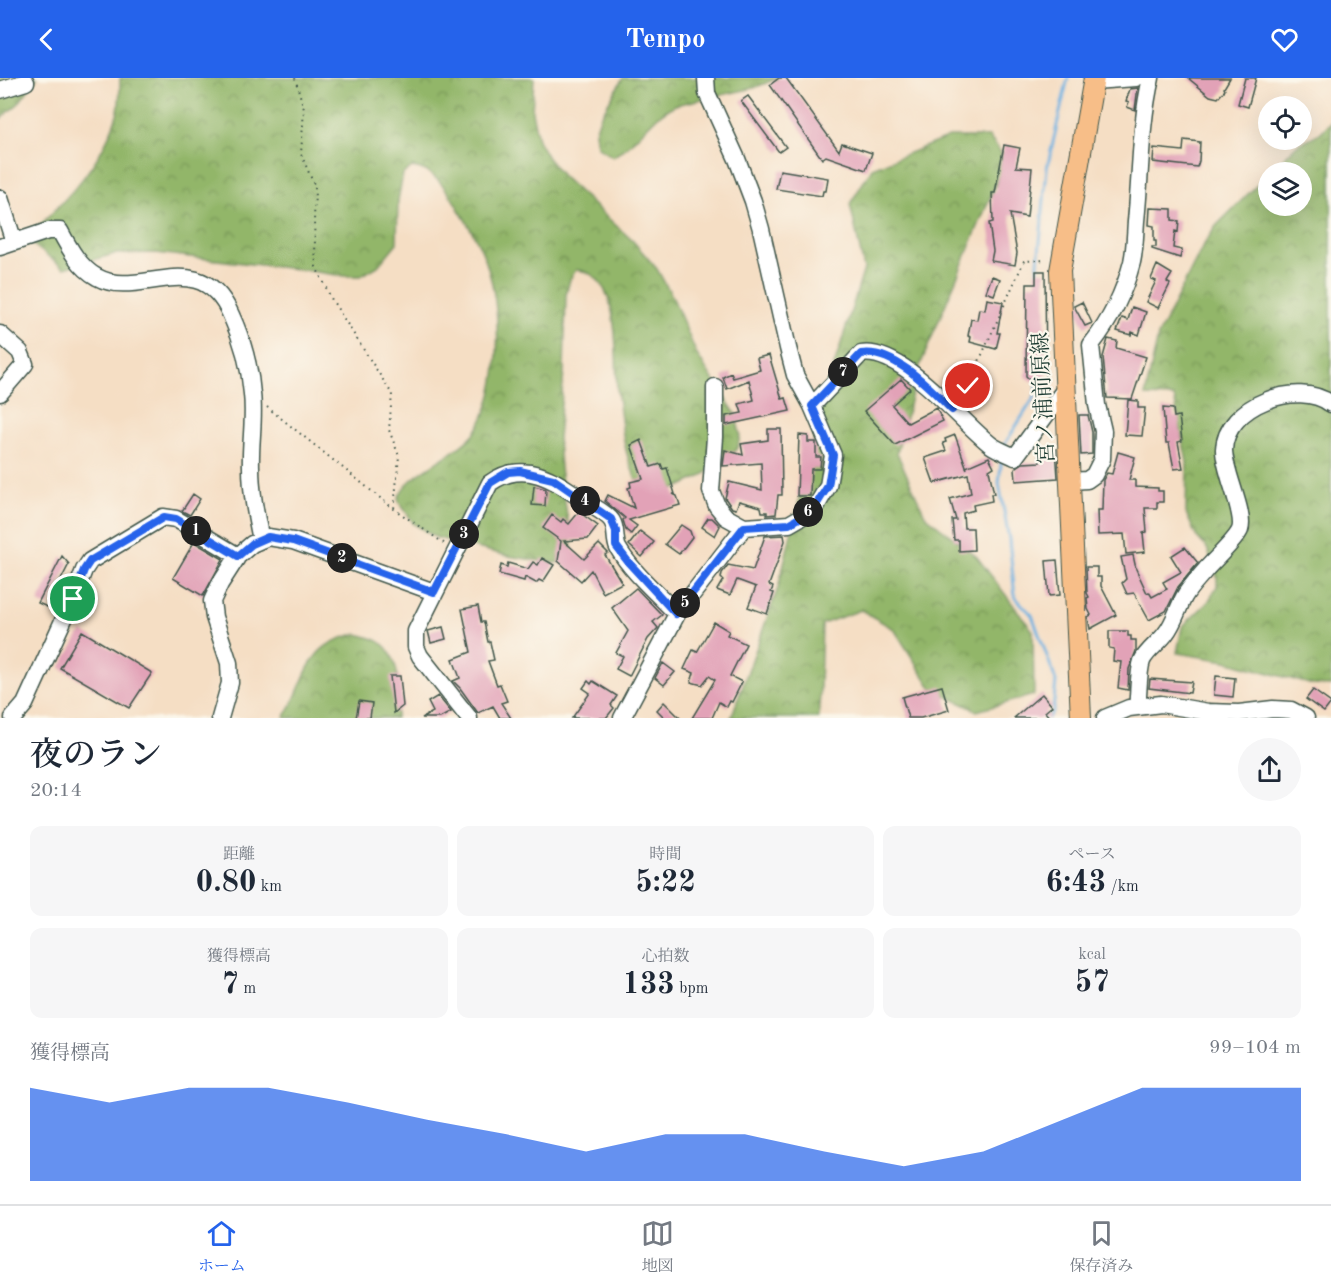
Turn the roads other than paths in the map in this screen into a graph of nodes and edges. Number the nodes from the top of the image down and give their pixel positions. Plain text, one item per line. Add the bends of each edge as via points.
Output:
1 (706, 78) edge
2 (1136, 78) edge
3 (1151, 78) edge
4 (1094, 79) edge
5 (26, 82) dead end
6 (0, 90) edge
7 (0, 198) edge
8 (7, 244) edge
9 (0, 334) edge
10 (716, 387) dead end
11 (1065, 390) junction
12 (0, 393) edge
13 (1331, 404) edge
14 (812, 406) junction
15 (1071, 481) junction
16 (744, 527) junction
17 (261, 540) junction
18 (238, 556) junction
19 (434, 592) junction
20 (676, 614) junction
21 (1137, 706) junction
22 (13, 718) edge
23 (220, 718) edge
24 (469, 718) edge
25 (622, 718) edge
26 (1081, 718) edge
27 (1107, 718) edge
28 (1306, 718) edge

1 - 14 street via 708,93 753,201 795,375
2 - 4 street
3 - 15 street via 1144,106 1132,261 1121,296 1090,345 1103,430 1102,459 1087,480
4 - 11 main road, 宮ノ浦前原線 via 1059,272
5 - 6 street
7 - 8 street
8 - 17 street via 60,231 72,253 97,277 139,282 181,277 204,284 221,298 231,313 253,395 251,470
9 - 12 street via 20,352 25,364
10 - 16 street via 711,491 726,518
11 - 14 street via 1015,457 993,447 927,385 881,355 861,354
11 - 15 main road, 宮ノ浦前原線
13 - 21 street via 1315,395 1287,395 1251,408 1232,426 1224,450 1240,528 1186,594 1168,632 1142,661
14 - 16 street via 833,455 828,486 808,513 789,524
15 - 26 main road, 宮ノ浦前原線
16 - 20 street
17 - 18 street
17 - 19 street via 268,537 293,541
18 - 22 street via 176,519 164,517 90,561 25,704
18 - 23 street via 212,601 229,663 230,683
19 - 20 street via 490,483 508,472 520,471 553,479 611,519 616,546
19 - 24 street via 416,631 416,646
20 - 25 street
21 - 27 street
21 - 28 street via 1161,704 1239,713 1291,710

